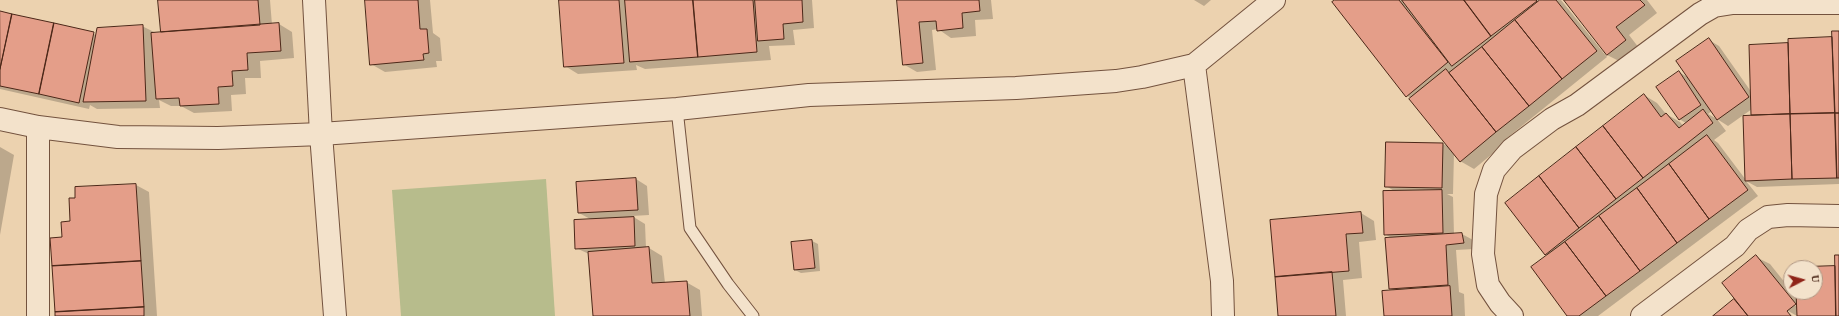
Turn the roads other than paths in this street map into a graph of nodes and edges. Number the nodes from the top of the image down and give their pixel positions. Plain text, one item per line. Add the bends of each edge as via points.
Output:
1 (314, 0) edge
2 (1274, 0) edge
3 (1733, 2) edge
4 (1839, 3) edge
5 (1194, 65) junction
6 (677, 109) junction
7 (0, 120) edge
8 (38, 127) junction
9 (321, 134) junction
10 (1839, 216) edge
11 (38, 316) edge
12 (335, 316) edge
13 (753, 316) edge
14 (1223, 316) edge
15 (1512, 316) edge
16 (1642, 316) edge

1 - 9 street
2 - 5 street
3 - 4 street
3 - 15 street via 1714,6 1700,14 1577,105 1536,131 1512,150 1494,170 1486,194 1483,254 1488,286
5 - 6 street via 1116,81 1016,88 809,95
5 - 14 street via 1222,281
6 - 9 street
6 - 13 lane via 690,228
7 - 8 street
8 - 9 street via 118,137 218,138
8 - 11 street
9 - 12 street
10 - 16 street via 1768,217 1748,230 1735,246

